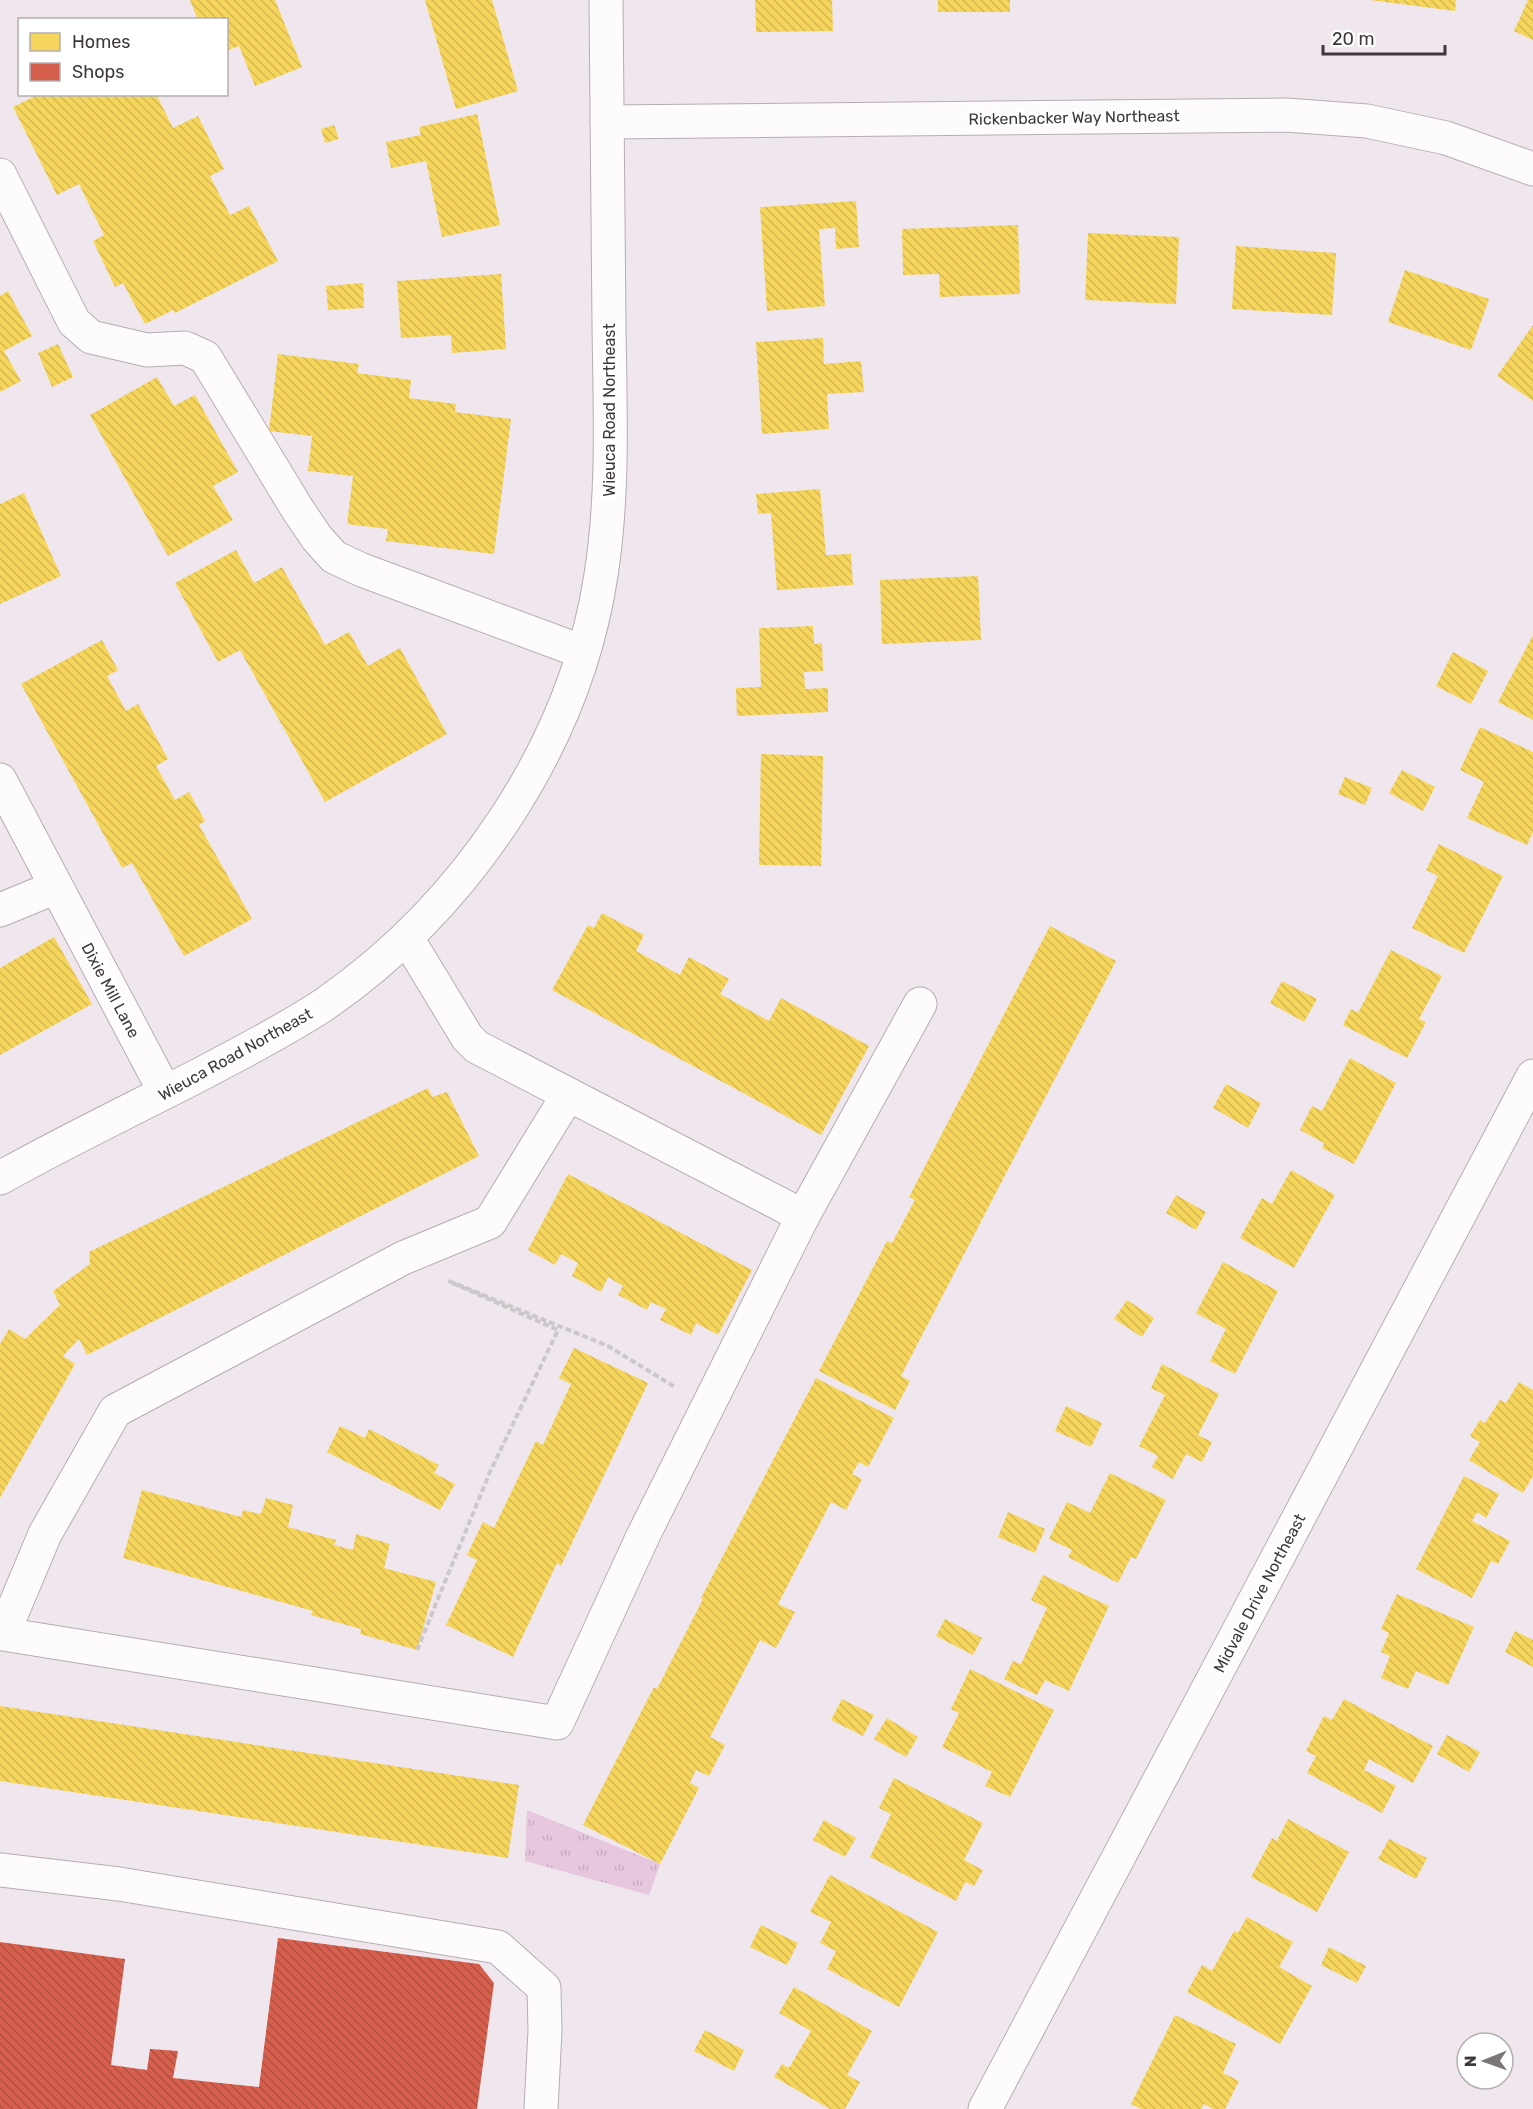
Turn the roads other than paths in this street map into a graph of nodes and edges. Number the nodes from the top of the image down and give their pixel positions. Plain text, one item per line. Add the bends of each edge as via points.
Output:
1 (606, 0) edge
2 (607, 122) junction
3 (1533, 169) edge
4 (0, 175) edge
5 (583, 652) junction
6 (0, 780) edge
7 (56, 887) junction
8 (0, 910) edge
9 (407, 938) junction
10 (920, 1004) dead end
11 (1533, 1076) edge
12 (165, 1092) junction
13 (568, 1095) junction
14 (0, 1178) edge
15 (803, 1216) junction
16 (1, 1634) edge
17 (0, 1870) edge
18 (540, 2109) edge
19 (985, 2109) edge

1 - 2 street, Wieuca Road Northeast
2 - 3 street, Rickenbacker Way Northeast via 1286,115 1367,121 1446,138
2 - 5 street, Wieuca Road Northeast via 611,471 601,576
4 - 5 street via 74,322 91,338 147,350 186,348 205,357 298,510 334,557
5 - 9 street, Wieuca Road Northeast via 556,726 520,794 477,859
6 - 7 street, Dixie Mill Lane
7 - 8 street
7 - 12 street, Dixie Mill Lane
9 - 12 street, Wieuca Road Northeast via 326,1003 269,1039
9 - 13 street via 467,1037 477,1047
10 - 15 street
11 - 19 street, Midvale Drive Northeast
12 - 14 street, Wieuca Road Northeast
13 - 15 street
13 - 16 street via 490,1222 403,1258 115,1411 45,1534
15 - 16 street via 643,1536 557,1723
17 - 18 street via 118,1884 498,1947 544,1988

